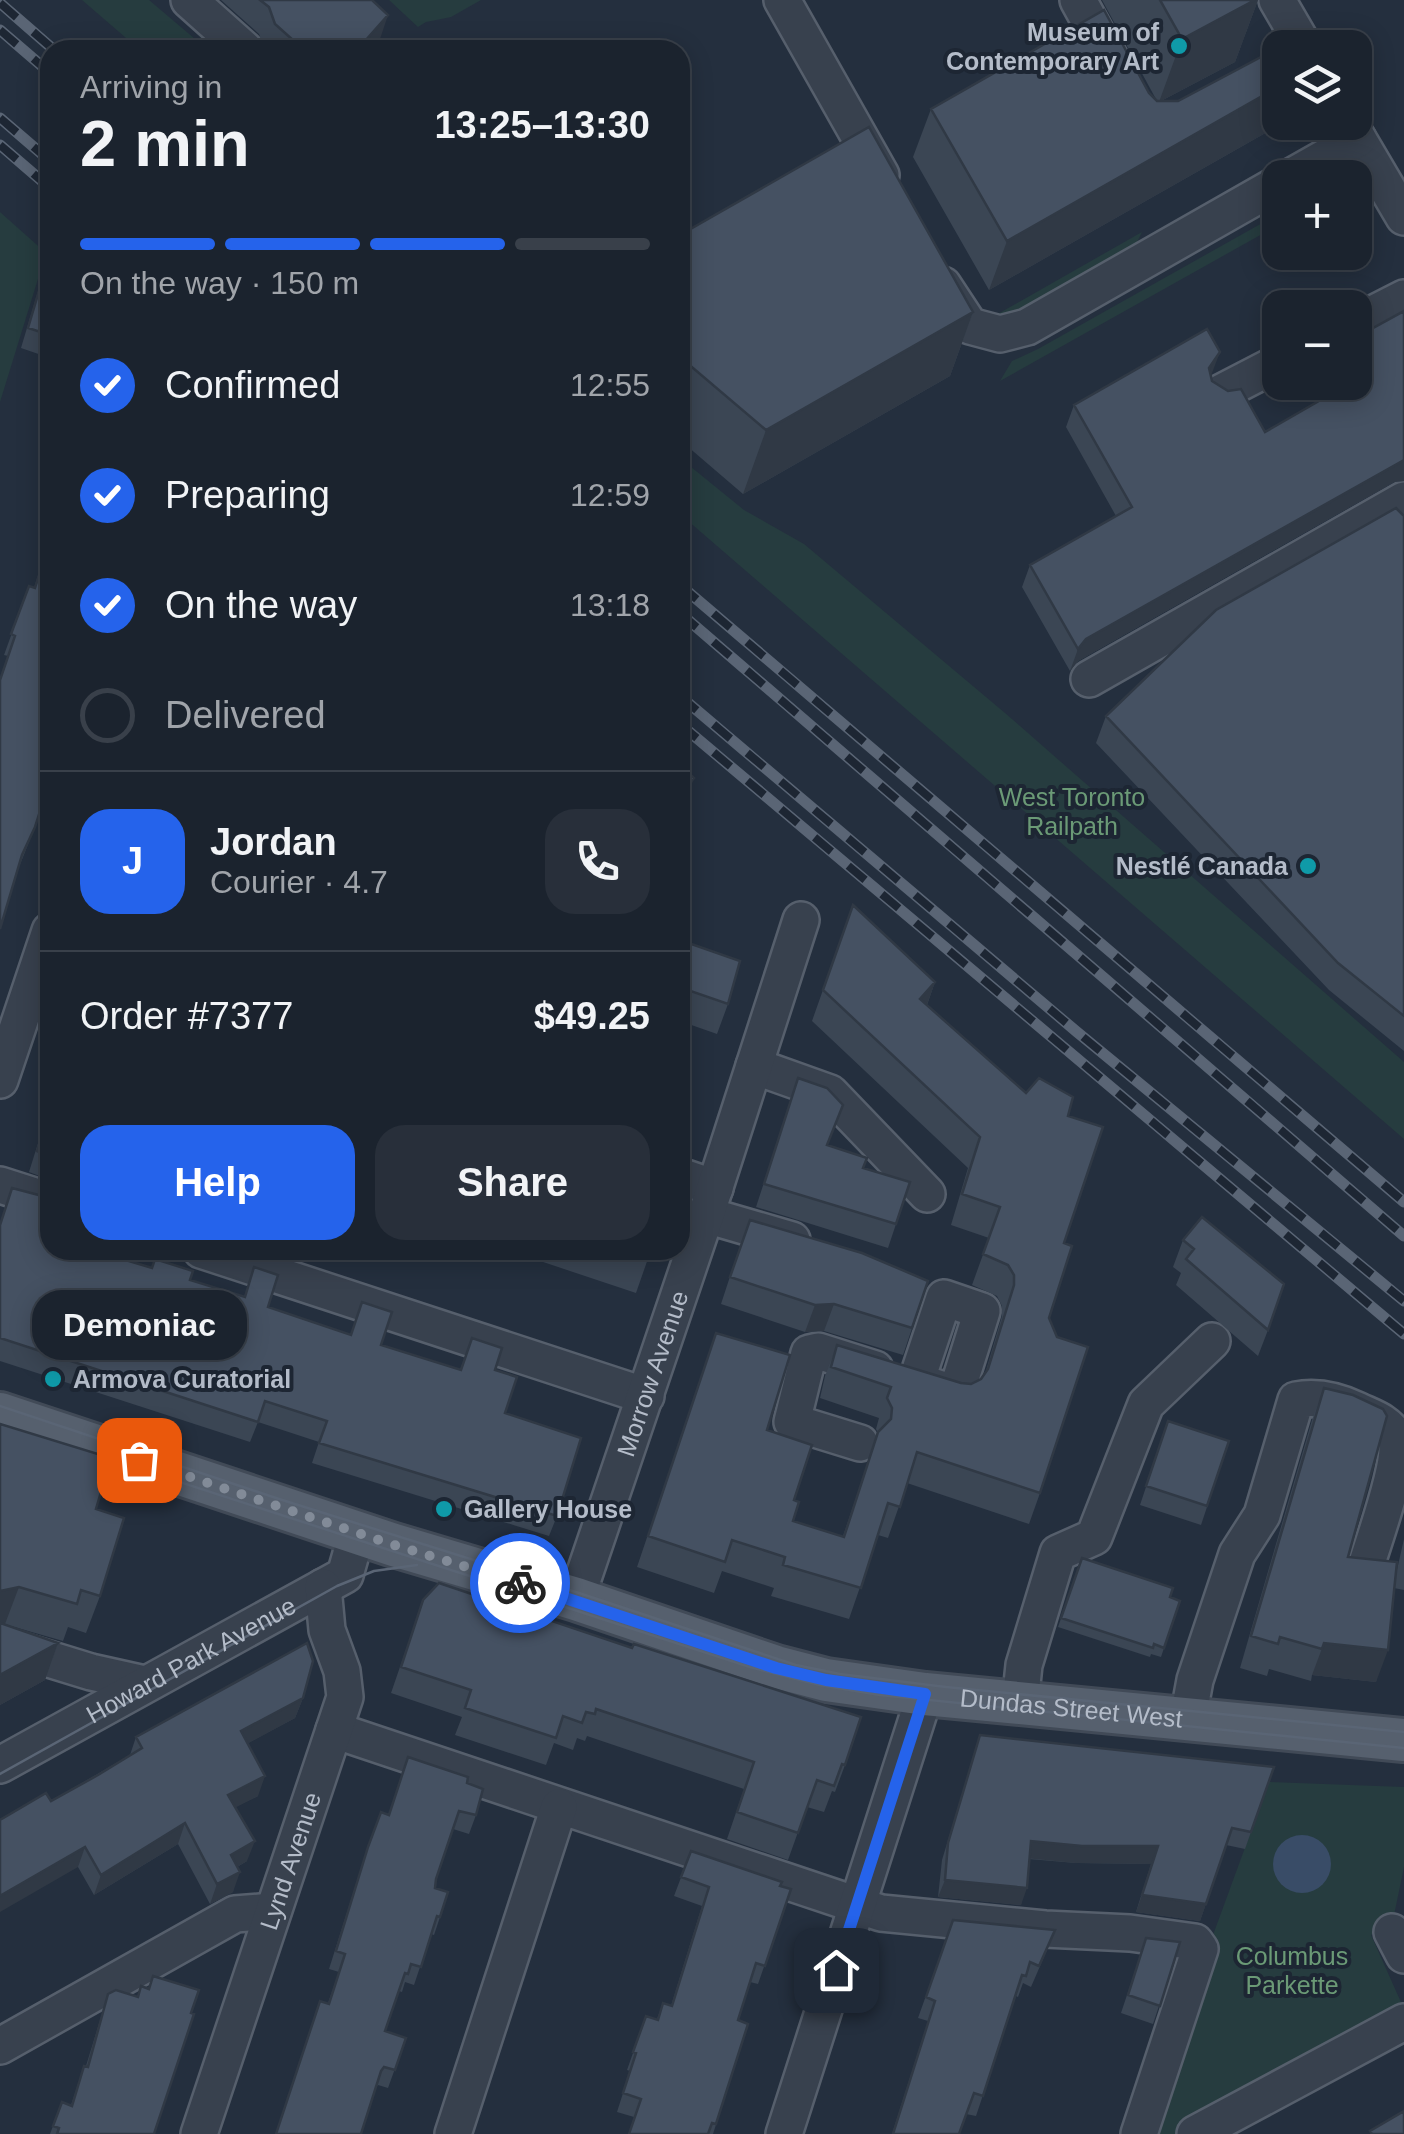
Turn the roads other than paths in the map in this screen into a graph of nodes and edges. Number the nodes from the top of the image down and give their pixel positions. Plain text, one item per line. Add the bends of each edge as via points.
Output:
1 (189, 0) edge
2 (782, 0) edge
3 (1078, 0) edge
4 (1277, 0) edge
5 (1283, 30) edge
6 (234, 40) edge
7 (1123, 82) edge
8 (1341, 140) edge
9 (1358, 140) edge
10 (1314, 160) edge
11 (1262, 193) edge
12 (897, 202) edge
13 (1404, 217) edge
14 (925, 252) edge
15 (1404, 298) edge
16 (1372, 314) edge
17 (1262, 371) edge
18 (1222, 392) edge
19 (1404, 500) edge
20 (1088, 679) dead end
21 (801, 920) dead end
22 (40, 982) edge
23 (754, 1066) junction
24 (0, 1080) edge
25 (690, 1184) edge
26 (0, 1185) edge
27 (926, 1194) dead end
28 (40, 1198) edge
29 (710, 1201) junction
30 (816, 1247) edge
31 (231, 1260) edge
32 (932, 1290) edge
33 (1212, 1341) dead end
34 (646, 1396) junction
35 (0, 1414) edge
36 (860, 1444) dead end
37 (358, 1533) junction
38 (1366, 1566) edge
39 (323, 1587) junction
40 (576, 1599) junction
41 (0, 1644) edge
42 (145, 1684) junction
43 (925, 1694) junction
44 (1020, 1703) junction
45 (1188, 1718) junction
46 (334, 1730) junction
47 (1404, 1740) edge
48 (0, 1766) edge
49 (560, 1806) junction
50 (858, 1904) junction
51 (272, 1911) junction
52 (1404, 2022) edge
53 (0, 2046) edge
54 (199, 2134) edge
55 (452, 2134) edge
56 (784, 2134) edge
57 (1139, 2134) edge
58 (1195, 2134) edge

1 - 6 street
2 - 12 street
3 - 7 street
4 - 5 street
8 - 10 street
9 - 13 street
11 - 14 street via 1027,327 1000,334 970,326
15 - 16 street
17 - 18 street
19 - 20 street
21 - 23 street, Morrow Avenue
22 - 24 street
23 - 27 street via 830,1093
23 - 29 street, Morrow Avenue
25 - 29 street
26 - 28 street
29 - 30 street
29 - 34 street, Morrow Avenue
31 - 34 street
32 - 36 street via 916,1382 818,1351 809,1354 792,1422
33 - 44 street via 1146,1404 1094,1537 1058,1553 1024,1665
34 - 40 street, Morrow Avenue
35 - 37 main road, Dundas Street West
37 - 39 street, Howard Park Avenue via 345,1575
37 - 40 main road, Dundas Street West
38 - 45 street via 1398,1440 1386,1424 1349,1406 1296,1400 1262,1515 1237,1554
39 - 42 street, Howard Park Avenue
39 - 46 street, Lynd Avenue via 329,1641 346,1685
40 - 43 main road, Dundas Street West via 776,1668
41 - 42 street
42 - 48 street, Howard Park Avenue
43 - 44 main road, Dundas Street West
43 - 50 street
44 - 45 main road, Dundas Street West
45 - 47 main road, Dundas Street West
46 - 49 street
46 - 51 street, Lynd Avenue
49 - 50 street
49 - 55 street
50 - 56 street
50 - 57 street via 881,1912 1195,1942 1200,1949
51 - 53 street via 235,1914
51 - 54 street, Lynd Avenue
52 - 58 street

